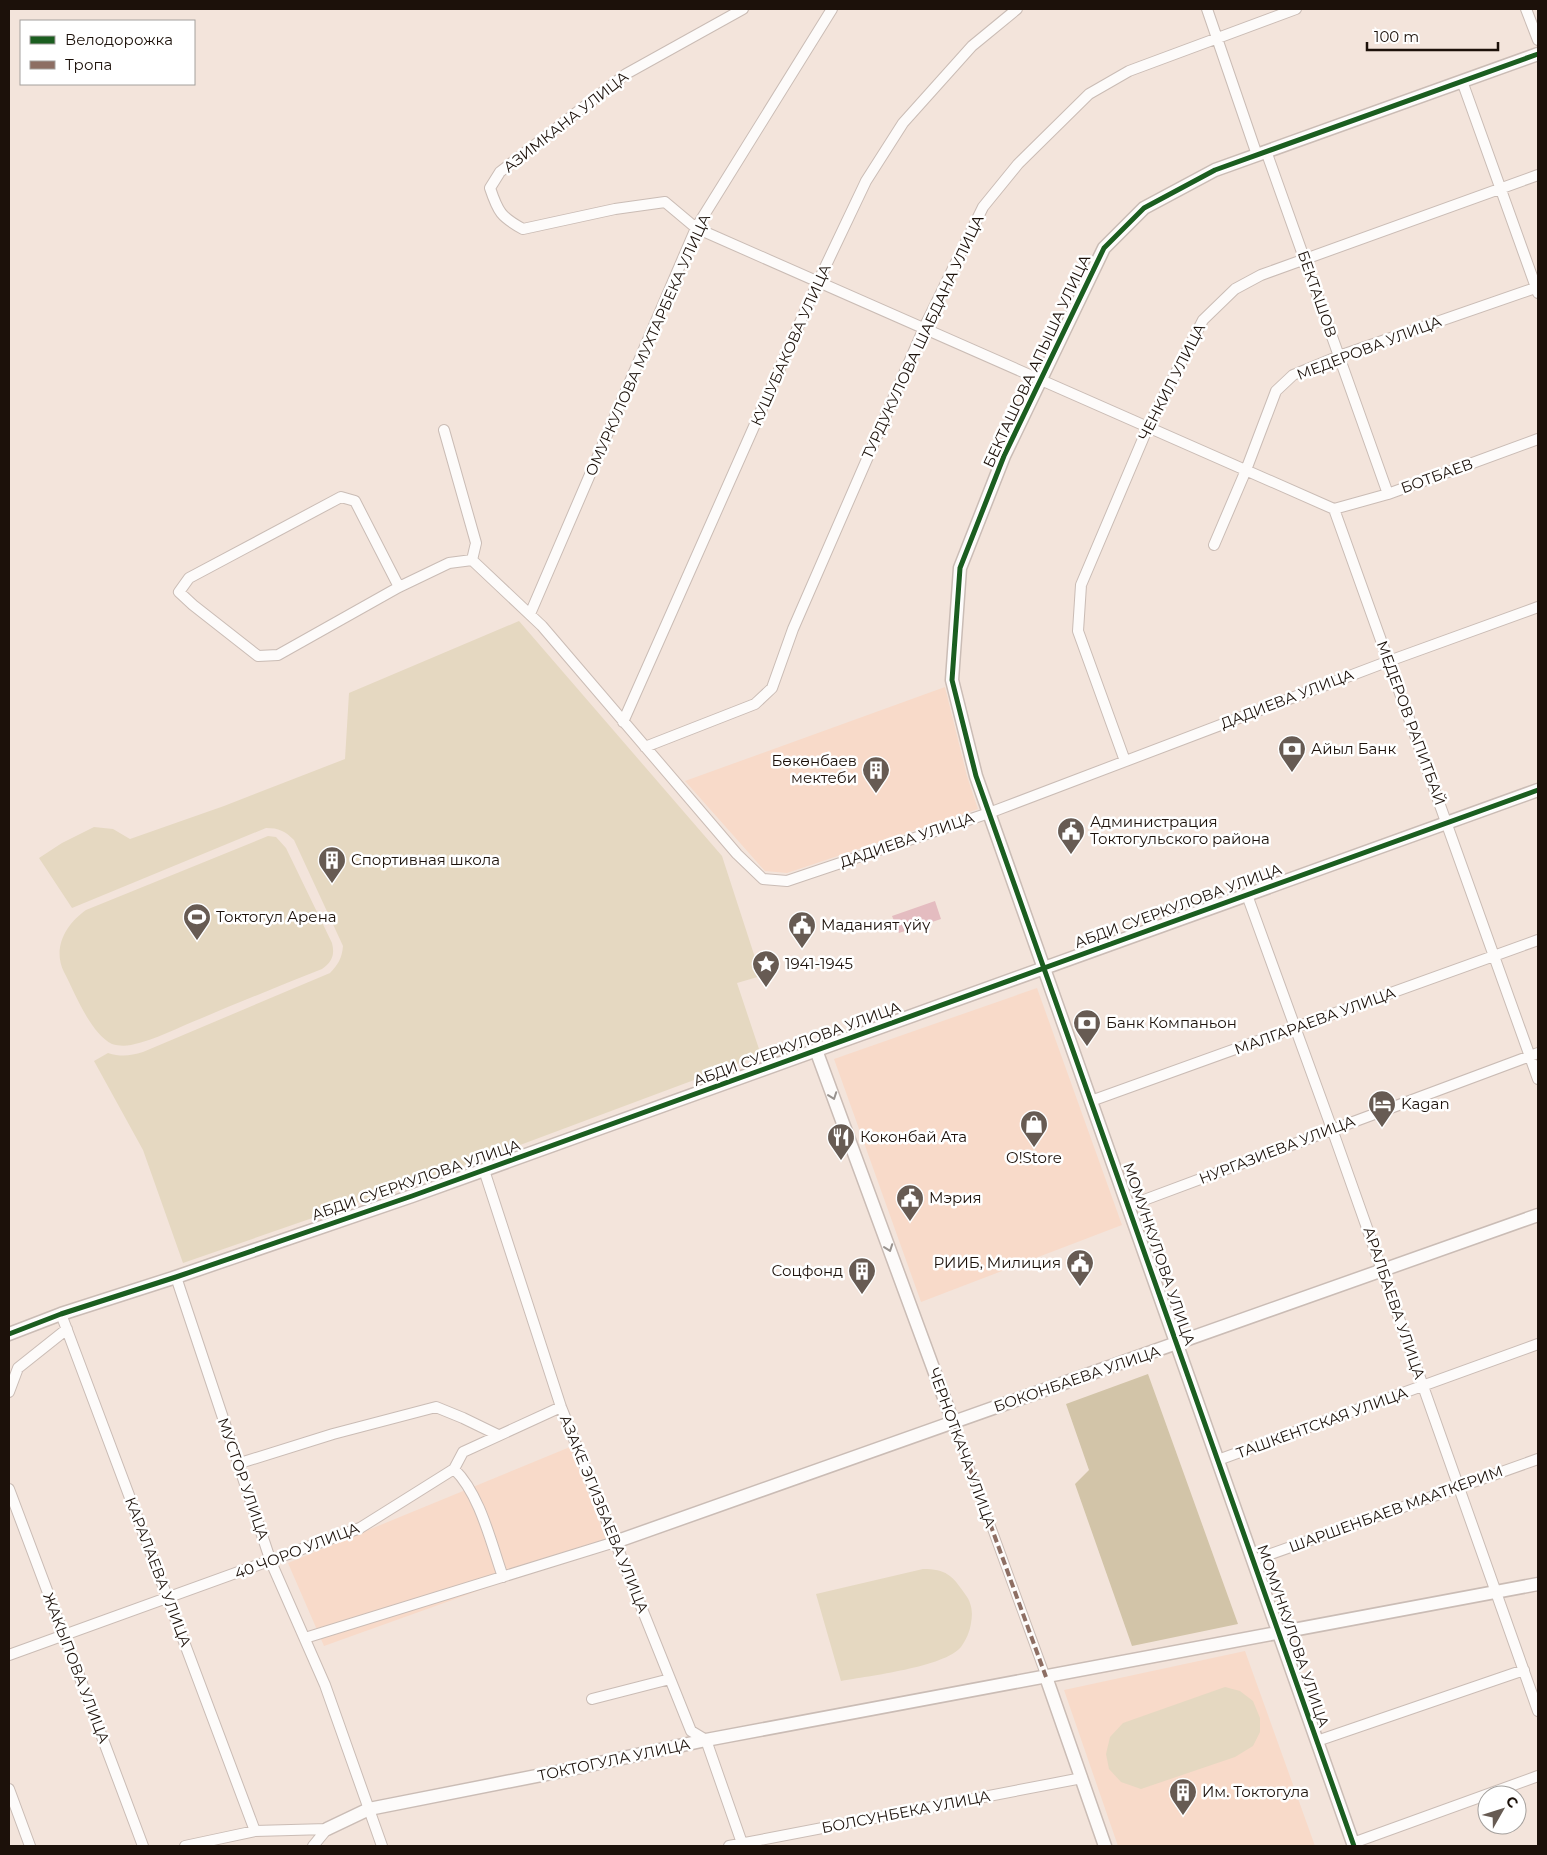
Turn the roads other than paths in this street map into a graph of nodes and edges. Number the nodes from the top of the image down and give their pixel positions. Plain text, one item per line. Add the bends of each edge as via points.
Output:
1 (743, 9) edge
2 (832, 9) edge
3 (1017, 9) edge
4 (1206, 9) edge
5 (1296, 9) edge
6 (1526, 9) edge
7 (1217, 38) junction
8 (1538, 40) edge
9 (1538, 54) edge
10 (1462, 81) junction
11 (1262, 153) junction
12 (1538, 175) edge
13 (1500, 189) junction
14 (696, 228) junction
15 (1305, 259) junction
16 (818, 282) junction
17 (1537, 289) edge
18 (924, 328) junction
19 (1339, 356) junction
20 (1040, 380) junction
21 (1148, 427) junction
22 (444, 430) dead end
23 (1538, 439) edge
24 (1246, 470) junction
25 (1388, 494) junction
26 (1334, 509) junction
27 (1214, 545) dead end
28 (472, 560) junction
29 (399, 587) junction
30 (1538, 607) edge
31 (530, 614) junction
32 (1389, 661) junction
33 (624, 722) junction
34 (645, 746) junction
35 (1125, 761) junction
36 (976, 776) joint
37 (1538, 790) edge
38 (989, 813) junction
39 (1447, 823) junction
40 (1247, 895) junction
41 (1538, 940) edge
42 (1494, 956) junction
43 (1044, 968) junction
44 (1296, 1028) junction
45 (816, 1050) junction
46 (1534, 1054) edge
47 (1538, 1078) edge
48 (1091, 1101) junction
49 (1332, 1129) junction
50 (484, 1170) junction
51 (1128, 1206) junction
52 (1538, 1216) edge
53 (1382, 1270) junction
54 (176, 1277) junction
55 (61, 1314) junction
56 (67, 1329) junction
57 (9, 1334) edge
58 (1177, 1343) junction
59 (1538, 1344) edge
60 (1423, 1386) junction
61 (9, 1392) edge
62 (561, 1407) junction
63 (953, 1422) junction
64 (498, 1435) junction
65 (1538, 1459) edge
66 (1218, 1460) junction
67 (237, 1464) junction
68 (454, 1469) junction
69 (1459, 1487) junction
70 (9, 1490) edge
71 (615, 1542) junction
72 (1254, 1560) junction
73 (271, 1562) junction
74 (503, 1577) junction
75 (1538, 1584) edge
76 (1496, 1592) junction
77 (168, 1598) junction
78 (1279, 1633) junction
79 (63, 1634) junction
80 (305, 1638) junction
81 (9, 1655) edge
82 (1524, 1670) junction
83 (1046, 1677) junction
84 (670, 1679) junction
85 (592, 1699) dead end
86 (1538, 1711) edge
87 (706, 1740) junction
88 (1317, 1741) junction
89 (1538, 1776) edge
90 (1082, 1778) junction
91 (9, 1789) edge
92 (369, 1809) junction
93 (327, 1828) junction
94 (255, 1830) junction
95 (742, 1845) edge
96 (1353, 1845) edge
97 (30, 1846) edge
98 (143, 1846) edge
99 (185, 1846) edge
100 (313, 1846) edge
101 (382, 1846) edge
102 (729, 1846) edge
103 (1105, 1846) edge

1 - 14 street, АЗИМКАНА УЛИЦА via 626,74 500,172 490,188 497,209 508,221 523,229 665,202
2 - 14 street, ОМУРКУЛОВА МУХТАРБЕКА УЛИЦА
3 - 16 street, КУШУБАКОВА УЛИЦА via 972,46 903,123 866,182
4 - 7 street, БЕКТАШОВ
5 - 7 street, ТУРДУКУЛОВА ШАБДАНА УЛИЦА
6 - 8 street
7 - 11 street, БЕКТАШОВ
7 - 18 street, ТУРДУКУЛОВА ШАБДАНА УЛИЦА via 1129,71 1089,94 1046,136 983,207
9 - 10 street, БЕКТАШОВА АПЫША УЛИЦА
10 - 11 street, БЕКТАШОВА АПЫША УЛИЦА
10 - 13 street
11 - 15 street, БЕКТАШОВ
11 - 20 street, БЕКТАШОВА АПЫША УЛИЦА via 1215,170 1144,208 1104,248
12 - 13 street, ЧЕНКИЛ УЛИЦА
13 - 15 street, ЧЕНКИЛ УЛИЦА
13 - 17 street
14 - 16 street
14 - 31 street, ОМУРКУЛОВА МУХТАРБЕКА УЛИЦА
15 - 19 street, БЕКТАШОВ
15 - 21 street, ЧЕНКИЛ УЛИЦА via 1261,275 1235,289 1202,320
16 - 18 street
16 - 33 street, КУШУБАКОВА УЛИЦА
17 - 19 street, МЕДЕРОВА УЛИЦА
18 - 20 street
18 - 34 street, ТУРДУКУЛОВА ШАБДАНА УЛИЦА via 793,629 772,688 755,704
19 - 24 street, МЕДЕРОВА УЛИЦА via 1293,375 1276,391
19 - 25 street, БЕКТАШОВ
20 - 21 street
20 - 36 street, БЕКТАШОВА АПЫША УЛИЦА via 1004,456 960,568 952,680
21 - 24 street
21 - 35 street, ЧЕНКИЛ УЛИЦА via 1080,584 1078,631
22 - 28 street via 476,543
23 - 25 street, БОТБАЕВ
24 - 26 street
24 - 27 street, МЕДЕРОВА УЛИЦА
25 - 26 street, БОТБАЕВ
26 - 32 street, МЕДЕРОВ РАПИТБАЙ
28 - 29 street via 449,563
28 - 31 street, ДАДИЕВА УЛИЦА
29 - 29 street via 355,501 341,498 189,578 179,592 258,656 278,655
30 - 32 street, ДАДИЕВА УЛИЦА
31 - 33 street, ДАДИЕВА УЛИЦА
32 - 35 street, ДАДИЕВА УЛИЦА
32 - 39 street, МЕДЕРОВ РАПИТБАЙ
33 - 34 street, ДАДИЕВА УЛИЦА
34 - 38 street, ДАДИЕВА УЛИЦА via 737,854 763,879 787,881
35 - 38 street, ДАДИЕВА УЛИЦА
36 - 38 street, МОМУНКУЛОВА УЛИЦА
37 - 39 street, АБДИ СУЕРКУЛОВА УЛИЦА
38 - 43 street, МОМУНКУЛОВА УЛИЦА
39 - 40 street, АБДИ СУЕРКУЛОВА УЛИЦА
39 - 42 street, МЕДЕРОВ РАПИТБАЙ
40 - 43 street, АБДИ СУЕРКУЛОВА УЛИЦА
40 - 44 street, АРАЛБАЕВА УЛИЦА
41 - 42 street, МАЛГАРАЕВА УЛИЦА
42 - 44 street, МАЛГАРАЕВА УЛИЦА
42 - 46 street, МЕДЕРОВ РАПИТБАЙ
43 - 45 street, АБДИ СУЕРКУЛОВА УЛИЦА
43 - 48 street, МОМУНКУЛОВА УЛИЦА
44 - 48 street, МАЛГАРАЕВА УЛИЦА
44 - 49 street, АРАЛБАЕВА УЛИЦА
45 - 50 street, АБДИ СУЕРКУЛОВА УЛИЦА
45 -> 63 street, ЧЕРНОТКАЧА УЛИЦА
46 - 47 street, МЕДЕРОВ РАПИТБАЙ
46 - 49 street, НУРГАЗИЕВА УЛИЦА
48 - 51 street, МОМУНКУЛОВА УЛИЦА
49 - 51 street, НУРГАЗИЕВА УЛИЦА
49 - 53 street, АРАЛБАЕВА УЛИЦА
50 - 54 street, АБДИ СУЕРКУЛОВА УЛИЦА
50 - 62 street, АЗАКЕ ЭГИЗБАЕВА УЛИЦА
51 - 58 street, МОМУНКУЛОВА УЛИЦА
52 - 53 street, БОКОНБАЕВА УЛИЦА
53 - 58 street, БОКОНБАЕВА УЛИЦА
53 - 60 street, АРАЛБАЕВА УЛИЦА
54 - 55 street, АБДИ СУЕРКУЛОВА УЛИЦА
54 - 67 street, МУСТОР УЛИЦА
55 - 56 street, КАРАЛАЕВА УЛИЦА
55 - 57 street, АБДИ СУЕРКУЛОВА УЛИЦА
56 - 61 street via 18,1368
56 - 77 street, КАРАЛАЕВА УЛИЦА
58 - 63 street, БОКОНБАЕВА УЛИЦА
58 - 66 street, МОМУНКУЛОВА УЛИЦА
59 - 60 street, ТАШКЕНТСКАЯ УЛИЦА
60 - 66 street, ТАШКЕНТСКАЯ УЛИЦА
60 - 69 street, АРАЛБАЕВА УЛИЦА
62 - 64 street, 40 ЧОРО УЛИЦА
62 - 71 street, АЗАКЕ ЭГИЗБАЕВА УЛИЦА
63 - 71 street, БОКОНБАЕВА УЛИЦА
63 - 83 street, ЧЕРНОТКАЧА УЛИЦА
64 - 67 street via 436,1408 333,1434
64 - 68 street, 40 ЧОРО УЛИЦА via 463,1452
65 - 69 street, ШАРШЕНБАЕВ МААТКЕРИМ
66 - 72 street, МОМУНКУЛОВА УЛИЦА
67 - 73 street, МУСТОР УЛИЦА
68 - 73 street, 40 ЧОРО УЛИЦА via 360,1528
68 - 74 street via 463,1477 477,1504
69 - 72 street, ШАРШЕНБАЕВ МААТКЕРИМ
69 - 76 street, АРАЛБАЕВА УЛИЦА
70 - 79 street, ЖАКЫПОВА УЛИЦА
71 - 74 street
71 - 84 street, АЗАКЕ ЭГИЗБАЕВА УЛИЦА
72 - 78 street, МОМУНКУЛОВА УЛИЦА
73 - 77 street, 40 ЧОРО УЛИЦА
73 - 80 street, МУСТОР УЛИЦА
74 - 80 street
75 - 76 street, ТОКТОГУЛА УЛИЦА
76 - 78 street, ТОКТОГУЛА УЛИЦА
76 - 82 street, АРАЛБАЕВА УЛИЦА
77 - 79 street, 40 ЧОРО УЛИЦА
77 - 94 street, КАРАЛАЕВА УЛИЦА
78 - 83 street, ТОКТОГУЛА УЛИЦА
78 - 88 street, МОМУНКУЛОВА УЛИЦА
79 - 81 street, 40 ЧОРО УЛИЦА
79 - 98 street, ЖАКЫПОВА УЛИЦА
80 - 92 street, МУСТОР УЛИЦА
82 - 86 street, АРАЛБАЕВА УЛИЦА
82 - 88 street
83 - 87 street, ТОКТОГУЛА УЛИЦА
83 - 90 street, ЧЕРНОТКАЧА УЛИЦА
84 - 85 street
84 - 87 street, АЗАКЕ ЭГИЗБАЕВА УЛИЦА via 690,1731
87 - 92 street, ТОКТОГУЛА УЛИЦА
87 - 95 street
88 - 96 street, МОМУНКУЛОВА УЛИЦА
89 - 96 street
90 - 95 street, БОЛСУНБЕКА УЛИЦА
90 - 103 street, ЧЕРНОТКАЧА УЛИЦА
91 - 97 street
92 - 93 street, ТОКТОГУЛА УЛИЦА
92 - 101 street, МУСТОР УЛИЦА
93 - 94 street, ТОКТОГУЛА УЛИЦА
93 - 100 street
94 - 99 street, ТОКТОГУЛА УЛИЦА
95 - 102 street, БОЛСУНБЕКА УЛИЦА

